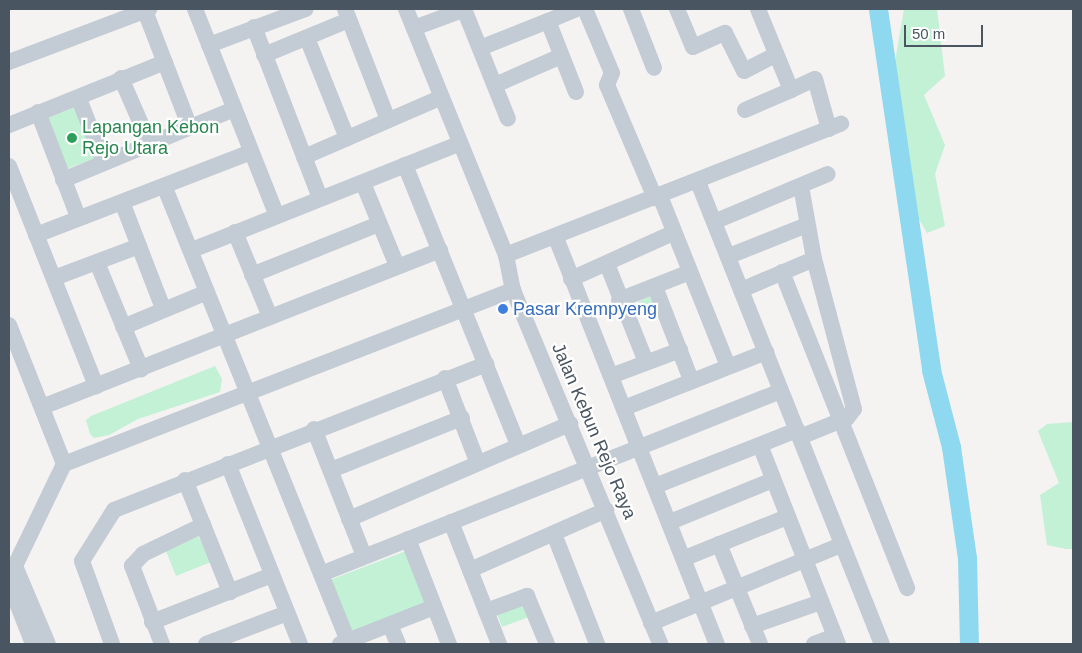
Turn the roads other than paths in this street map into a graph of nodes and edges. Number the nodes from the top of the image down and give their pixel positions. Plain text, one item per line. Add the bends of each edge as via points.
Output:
1 (195, 9) edge
2 (306, 9) edge
3 (406, 9) edge
4 (464, 9) edge
5 (576, 9) edge
6 (585, 9) edge
7 (631, 9) edge
8 (677, 9) edge
9 (758, 9) edge
10 (147, 10) edge
11 (347, 14) edge
12 (548, 20) junction
13 (254, 27) junction
14 (414, 28) junction
15 (307, 38) junction
16 (209, 45) junction
17 (480, 48) junction
18 (264, 55) junction
19 (776, 55) junction
20 (561, 56) junction
21 (9, 62) edge
22 (165, 62) junction
23 (654, 68) dead end
24 (121, 78) junction
25 (495, 85) junction
26 (791, 90) junction
27 (576, 92) dead end
28 (440, 98) junction
29 (79, 100) junction
30 (234, 109) junction
31 (746, 110) dead end
32 (38, 112) junction
33 (388, 120) junction
34 (508, 120) dead end
35 (9, 124) edge
36 (189, 125) junction
37 (347, 138) junction
38 (149, 142) junction
39 (459, 144) junction
40 (251, 152) junction
41 (304, 157) junction
42 (103, 160) junction
43 (405, 165) junction
44 (9, 166) edge
45 (828, 174) dead end
46 (63, 180) junction
47 (698, 182) junction
48 (363, 183) junction
49 (801, 186) junction
50 (165, 188) junction
51 (658, 197) junction
52 (320, 198) junction
53 (122, 202) junction
54 (276, 214) junction
55 (78, 217) junction
56 (716, 221) junction
57 (379, 224) junction
58 (808, 225) junction
59 (235, 232) junction
60 (672, 233) junction
61 (36, 235) junction
62 (556, 238) junction
63 (139, 246) junction
64 (192, 250) junction
65 (440, 250) junction
66 (506, 255) junction
67 (729, 256) junction
68 (814, 259) junction
69 (607, 264) junction
70 (98, 265) junction
71 (397, 266) junction
72 (690, 272) junction
73 (782, 272) junction
74 (252, 275) junction
75 (54, 278) junction
76 (571, 279) junction
77 (655, 287) junction
78 (513, 290) junction
79 (741, 290) junction
80 (207, 292) junction
81 (619, 300) junction
82 (163, 308) junction
83 (462, 310) junction
84 (270, 318) junction
85 (9, 325) edge
86 (123, 326) junction
87 (226, 336) junction
88 (680, 350) junction
89 (766, 352) junction
90 (646, 362) junction
91 (486, 364) junction
92 (728, 366) junction
93 (141, 370) junction
94 (611, 376) junction
95 (445, 378) junction
96 (692, 380) junction
97 (96, 386) junction
98 (780, 391) junction
99 (251, 394) junction
100 (42, 406) junction
101 (624, 408) junction
102 (462, 418) junction
103 (839, 422) junction
104 (570, 424) junction
105 (314, 429) junction
106 (799, 433) junction
107 (518, 445) junction
108 (760, 445) junction
109 (271, 446) junction
110 (640, 447) junction
111 (477, 461) junction
112 (64, 464) junction
113 (228, 464) junction
114 (588, 465) junction
115 (331, 470) junction
116 (185, 480) junction
117 (773, 480) junction
118 (656, 486) junction
119 (606, 510) junction
120 (787, 517) junction
121 (349, 518) junction
122 (451, 522) junction
123 (670, 522) junction
124 (203, 524) junction
125 (554, 534) junction
126 (408, 539) junction
127 (719, 544) junction
128 (841, 545) junction
129 (364, 556) junction
130 (684, 558) junction
131 (804, 564) junction
132 (12, 567) edge
133 (470, 570) junction
134 (321, 574) junction
135 (272, 575) junction
136 (9, 583) edge
137 (907, 588) dead end
138 (739, 590) junction
139 (230, 592) junction
140 (821, 602) junction
141 (701, 603) junction
142 (434, 607) junction
143 (486, 611) junction
144 (287, 613) junction
145 (152, 622) junction
146 (651, 623) junction
147 (390, 625) junction
148 (752, 626) junction
149 (837, 640) edge
150 (344, 643) edge
151 (33, 644) edge
152 (48, 644) edge
153 (112, 644) edge
154 (162, 644) edge
155 (206, 644) edge
156 (300, 644) edge
157 (398, 644) edge
158 (449, 644) edge
159 (499, 644) edge
160 (547, 644) edge
161 (597, 644) edge
162 (660, 644) edge
163 (716, 644) edge
164 (760, 644) edge
165 (814, 644) edge
166 (882, 644) edge

1 - 16 street
2 - 13 street
3 - 14 street, Jalan Kebun Rejo Raya
4 - 14 street
4 - 17 street
5 - 12 street
6 - 51 street via 612,73 607,86
7 - 23 street
8 - 19 street via 692,47 725,33 744,71
9 - 19 street
10 - 21 street
10 - 22 street
11 - 15 street
11 - 33 street
12 - 17 street
12 - 20 street
13 - 16 street
13 - 18 street
14 - 28 street, Jalan Kebun Rejo Raya
15 - 18 street
15 - 37 street
16 - 30 street
17 - 25 street
18 - 41 street
19 - 26 street
20 - 25 street
20 - 27 street
22 - 24 street
22 - 36 street
24 - 29 street
24 - 38 street
25 - 34 street
26 - 31 street
26 - 47 street via 815,80 835,126
28 - 33 street
28 - 39 street, Jalan Kebun Rejo Raya
29 - 32 street
29 - 42 street
30 - 36 street
30 - 40 street
32 - 35 street
32 - 46 street
33 - 37 street
36 - 38 street
37 - 41 street
38 - 42 street
39 - 43 street
39 - 66 street, Jalan Kebun Rejo Raya
40 - 50 street
40 - 54 street
41 - 52 street
42 - 46 street
43 - 48 street
43 - 65 street
44 - 61 street
45 - 49 street
46 - 55 street
47 - 51 street
47 - 56 street
48 - 52 street
48 - 57 street
49 - 56 street
49 - 58 street
50 - 53 street
50 - 64 street
51 - 60 street
51 - 62 street
52 - 54 street
53 - 55 street
53 - 63 street
54 - 59 street
55 - 61 street
56 - 67 street
57 - 71 street
57 - 74 street
58 - 67 street
58 - 68 street
59 - 64 street
59 - 74 street
60 - 69 street
60 - 72 street
61 - 75 street
62 - 66 street
62 - 76 street
63 - 70 street
63 - 82 street
64 - 80 street
65 - 71 street
65 - 83 street
66 - 78 street, Jalan Kebun Rejo Raya
67 - 79 street
68 - 73 street
68 - 103 street via 854,404 851,415
69 - 76 street
69 - 81 street
70 - 75 street
70 - 86 street
71 - 84 street
72 - 77 street
72 - 92 street
73 - 79 street
73 - 103 street
74 - 84 street
75 - 97 street
76 - 94 street
77 - 81 street
77 - 88 street
78 - 83 street
78 - 104 street, Jalan Kebun Rejo Raya
79 - 89 street
80 - 82 street
80 - 87 street
81 - 90 street
82 - 86 street
83 - 91 street
83 - 99 street
84 - 87 street
85 - 100 street
86 - 93 street
87 - 93 street
87 - 99 street
88 - 90 street
88 - 96 street
89 - 92 street
89 - 98 street
90 - 94 street
91 - 95 street
91 - 107 street
92 - 96 street
93 - 97 street
94 - 101 street
95 - 102 street
95 - 105 street
96 - 101 street
97 - 100 street
98 - 106 street
98 - 110 street
99 - 109 street
99 - 112 street
100 - 112 street
101 - 110 street
102 - 111 street
102 - 115 street
103 - 106 street
103 - 137 street
104 - 107 street
104 - 114 street, Jalan Kebun Rejo Raya
105 - 109 street
105 - 115 street
106 - 108 street
106 - 128 street
107 - 111 street
108 - 117 street
108 - 118 street
109 - 113 street
109 - 134 street
110 - 114 street
110 - 118 street
111 - 121 street
112 - 132 street
113 - 116 street
113 - 135 street
114 - 119 street, Jalan Kebun Rejo Raya
114 - 122 street
115 - 121 street
116 - 124 street
116 - 153 street via 114,510 84,556 83,568
117 - 120 street
117 - 123 street
118 - 123 street
119 - 125 street
119 - 146 street, Jalan Kebun Rejo Raya
120 - 127 street
120 - 131 street
121 - 129 street
122 - 126 street
122 - 133 street
123 - 130 street
124 - 139 street
124 - 145 street via 143,554 132,566
125 - 133 street
125 - 161 street
126 - 129 street
126 - 142 street
127 - 130 street
127 - 138 street
128 - 131 street
128 - 166 street
129 - 134 street
130 - 141 street
131 - 138 street
131 - 140 street
132 - 152 street
133 - 143 street
134 - 150 street
135 - 139 street
135 - 144 street
136 - 151 street
138 - 141 street
138 - 148 street
139 - 145 street
140 - 148 street
140 - 149 street
141 - 146 street
141 - 163 street
142 - 147 street
142 - 158 street
143 - 159 street
143 - 160 street via 528,596
144 - 155 street
144 - 156 street
145 - 154 street
146 - 162 street, Jalan Kebun Rejo Raya
147 - 150 street
147 - 157 street
148 - 164 street
149 - 165 street

